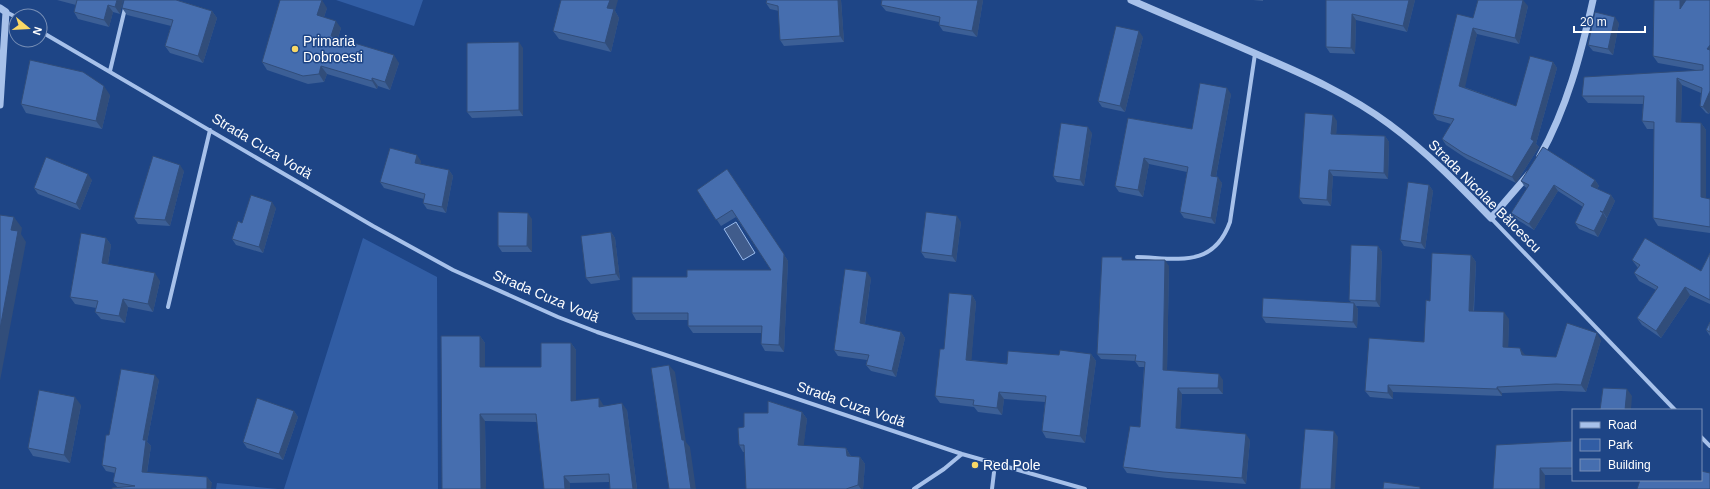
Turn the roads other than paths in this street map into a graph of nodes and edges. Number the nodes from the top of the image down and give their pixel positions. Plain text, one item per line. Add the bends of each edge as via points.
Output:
1 (127, 0) edge
2 (1131, 0) edge
3 (1593, 0) edge
4 (3, 10) edge
5 (48, 35) edge
6 (1255, 54) junction
7 (110, 71) junction
8 (0, 105) edge
9 (210, 130) junction
10 (1538, 160) edge
11 (1533, 167) edge
12 (1491, 218) junction
13 (1137, 257) dead end
14 (168, 307) dead end
15 (1674, 409) edge
16 (1702, 438) edge
17 (1710, 446) edge
18 (962, 454) junction
19 (994, 464) junction
20 (914, 489) edge
21 (992, 489) edge
22 (1085, 489) edge

1 - 7 street
2 - 6 street, Strada Nicolae Bălcescu
3 - 10 street via 1572,84 1552,134
4 - 8 street
5 - 7 street, Strada Cuza Vodă
6 - 12 street, Strada Nicolae Bălcescu via 1327,86 1389,123 1442,168
6 - 13 street via 1230,222 1225,236 1218,245 1198,257
7 - 9 street, Strada Cuza Vodă
9 - 14 street
9 - 18 street, Strada Cuza Vodă via 446,266 558,317
11 - 12 street via 1525,180
12 - 15 street, Strada Nicolae Bălcescu
16 - 17 street
18 - 19 street, Strada Cuza Vodă
18 - 20 street
19 - 21 street
19 - 22 street, Strada Cuza Vodă

